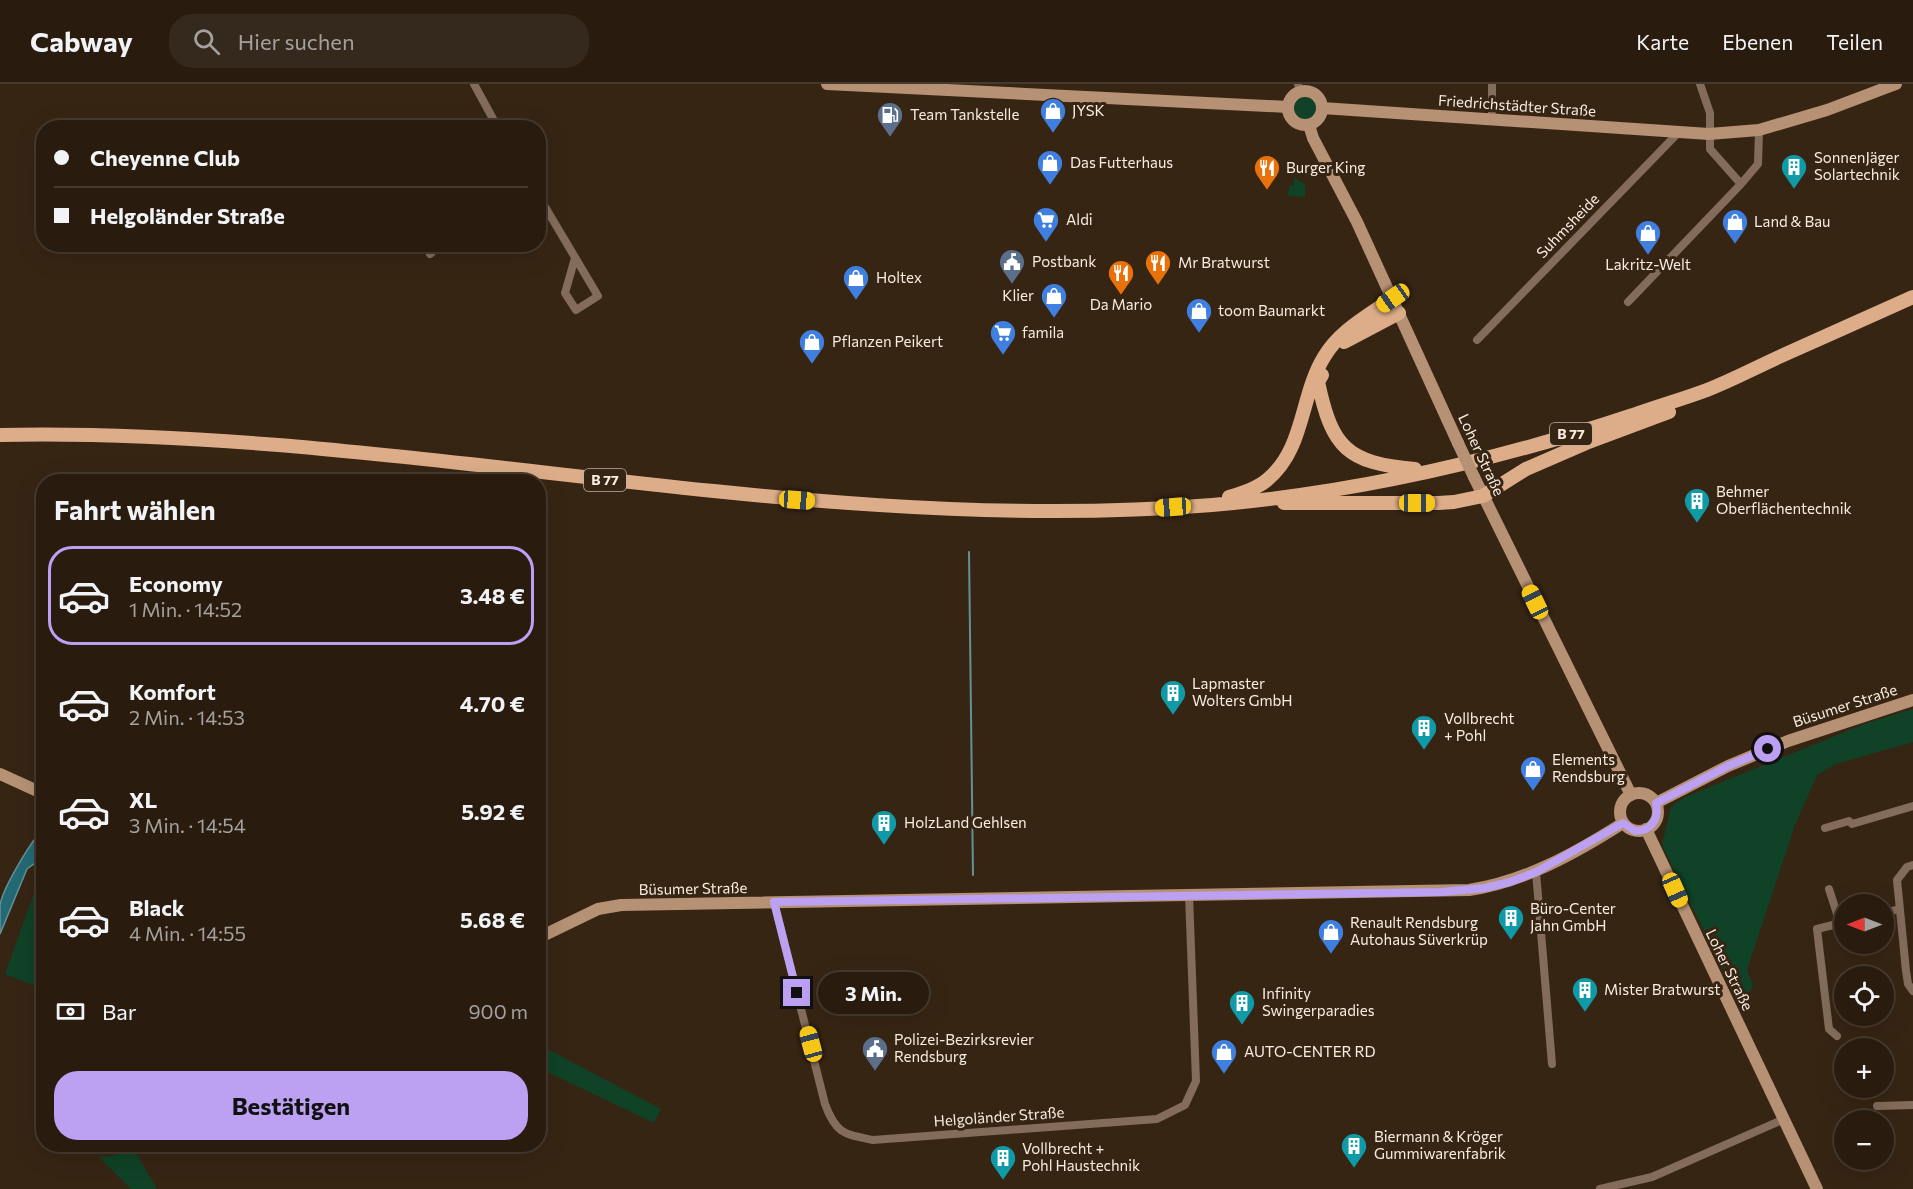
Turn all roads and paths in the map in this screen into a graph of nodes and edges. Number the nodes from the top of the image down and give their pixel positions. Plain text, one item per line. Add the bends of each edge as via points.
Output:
1 (474, 84) edge
2 (827, 84) edge
3 (1492, 84) edge
4 (1700, 84) edge
5 (1896, 84) edge
6 (1299, 88) edge
7 (1287, 107) junction
8 (1322, 108) junction
9 (1492, 119) junction
10 (494, 120) edge
11 (1309, 125) junction
12 (1759, 130) junction
13 (1679, 132) junction
14 (1709, 134) junction
15 (1741, 184) junction
16 (546, 209) edge
17 (575, 258) junction
18 (1913, 297) edge
19 (1393, 298) junction
20 (1628, 302) dead end
21 (1399, 313) junction
22 (1477, 340) dead end
23 (1708, 390) junction
24 (0, 435) edge
25 (1432, 470) junction
26 (545, 474) edge
27 (546, 474) edge
28 (1483, 496) junction
29 (1231, 503) junction
30 (1210, 505) junction
31 (1913, 700) edge
32 (0, 774) edge
33 (36, 790) edge
34 (1631, 795) junction
35 (1656, 803) junction
36 (1913, 806) edge
37 (1623, 823) junction
38 (1825, 828) dead end
39 (1647, 829) junction
40 (1913, 865) edge
41 (1536, 872) junction
42 (1829, 889) dead end
43 (1189, 895) junction
44 (1834, 901) edge
45 (774, 902) junction
46 (1899, 909) junction
47 (1894, 910) edge
48 (1834, 925) edge
49 (546, 934) edge
50 (1913, 991) edge
51 (1838, 1036) dead end
52 (1552, 1064) dead end
53 (1913, 1105) edge
54 (1876, 1106) dead end
55 (1784, 1119) junction
56 (1600, 1189) edge
57 (1817, 1189) edge

1 - 10 street
2 - 7 street
3 - 9 street
4 - 14 street via 1710,113
5 - 12 street, Friedrichstädter Straße
6 - 7 street
6 - 8 street via 1316,95
7 - 11 street via 1295,123
8 - 9 street, Friedrichstädter Straße
8 - 11 street via 1318,120
9 - 13 street, Friedrichstädter Straße
11 - 19 street, Loher Straße
12 - 14 street, Friedrichstädter Straße
12 - 15 street via 1758,164
13 - 14 street, Friedrichstädter Straße
13 - 22 street, Suhmsheide
14 - 15 street via 1710,149
15 - 20 street
16 - 17 street
17 - 17 street via 597,296 576,310 565,293
18 - 23 main road, B 77
19 - 21 street, Loher Straße
19 - 30 main road via 1338,337 1323,359 1298,435 1279,467 1266,481
21 - 25 main road via 1344,342 1318,382 1327,420 1335,435 1356,456 1383,466
21 - 28 street, Loher Straße, bridge
23 - 25 main road, B 77 via 1593,428
23 - 28 main road via 1679,408 1526,469
24 - 26 main road, B 77 via 104,435 270,444
25 - 29 main road, B 77
27 - 30 main road, B 77 via 737,495 984,511
28 - 29 main road via 1438,503
28 - 34 street, Loher Straße
29 - 30 main road, B 77
31 - 35 street, Büsumer Straße via 1788,741
32 - 33 street
34 - 35 street via 1644,794
34 - 37 street via 1621,806
35 - 39 street via 1657,818
36 - 38 street
37 - 39 street via 1635,831
37 - 41 street, Büsumer Straße
39 - 55 street, Loher Straße
40 - 46 street via 1897,880
41 - 43 street, Büsumer Straße via 1469,890
41 - 52 street
42 - 44 street
43 - 45 street, Büsumer Straße
43 - 45 street, Helgoländer Straße via 1196,1081 1185,1105 1156,1119 873,1140 847,1134 832,1122
45 - 49 street, Büsumer Straße via 609,906
46 - 47 street
46 - 50 street via 1908,984
48 - 51 street via 1817,929 1829,1029
53 - 54 street
55 - 56 street via 1652,1177
55 - 57 street, Loher Straße

